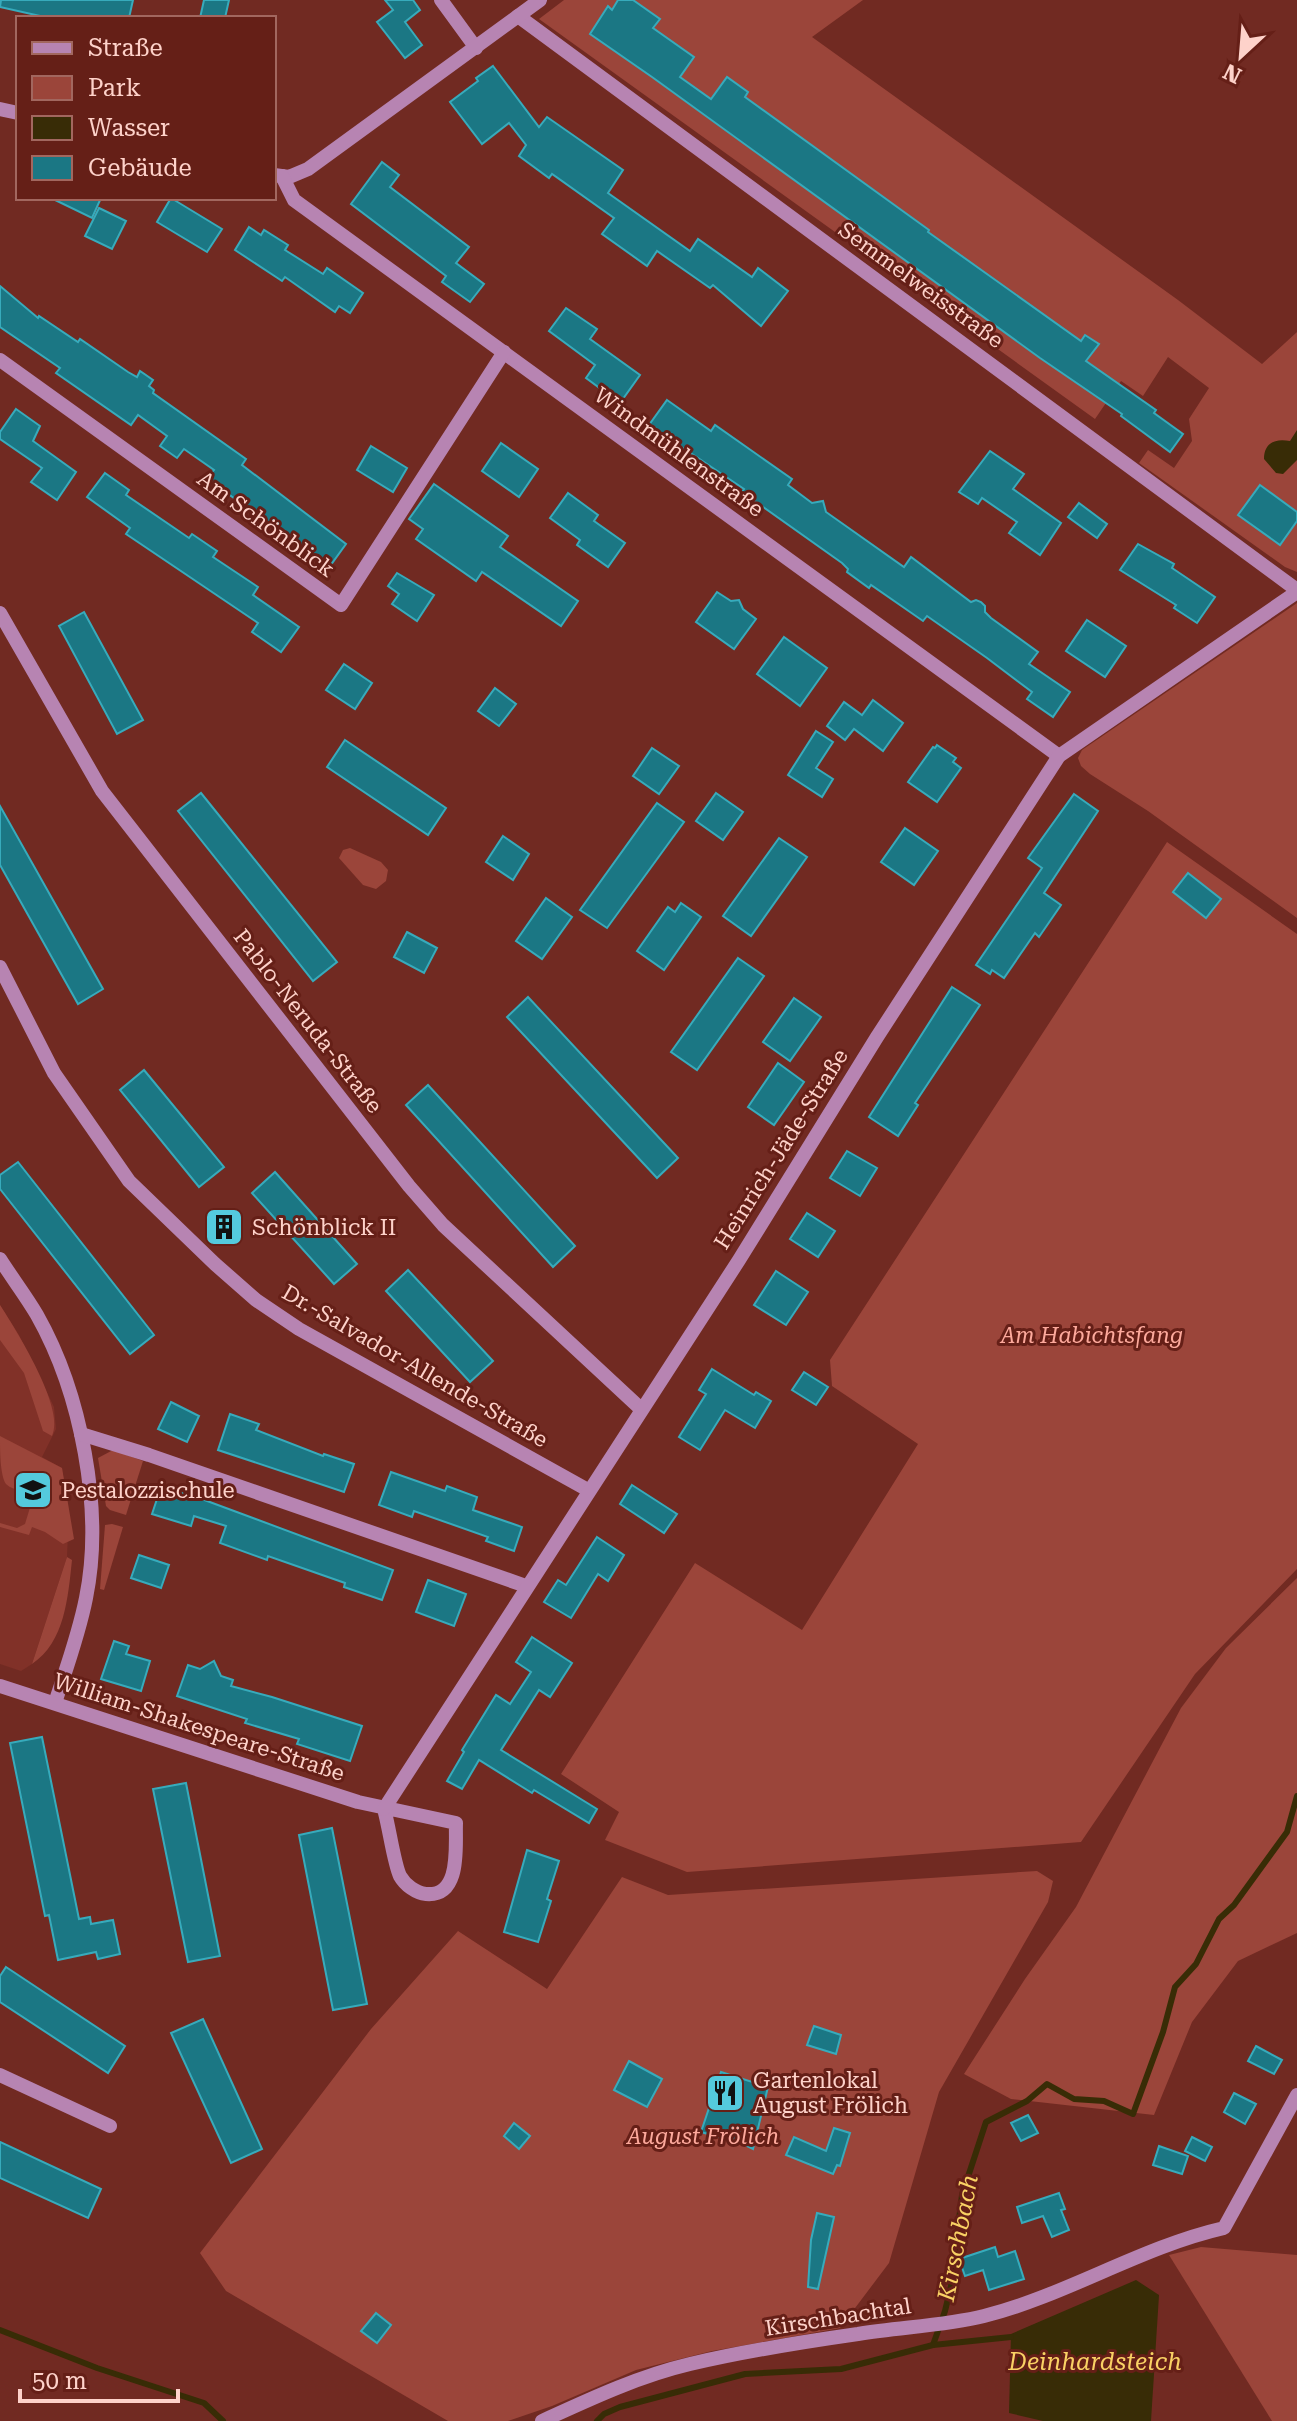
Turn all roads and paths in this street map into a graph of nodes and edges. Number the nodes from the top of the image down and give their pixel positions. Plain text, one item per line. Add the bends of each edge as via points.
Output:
1 (441, 0) edge
2 (540, 0) edge
3 (518, 16) junction
4 (476, 48) junction
5 (278, 176) edge
6 (504, 352) junction
7 (0, 360) edge
8 (1297, 591) edge
9 (0, 613) edge
10 (1059, 756) junction
11 (0, 967) edge
12 (0, 1259) edge
13 (641, 1409) junction
14 (81, 1434) junction
15 (588, 1490) junction
16 (526, 1586) junction
17 (0, 1686) edge
18 (55, 1703) junction
19 (384, 1809) junction
20 (0, 2075) edge
21 (1297, 2095) edge
22 (110, 2126) dead end
23 (542, 2421) edge

1 - 4 street
2 - 3 street, Windmühlenstraße
3 - 4 street, Windmühlenstraße
3 - 8 street, Semmelweisstraße
4 - 5 street, Windmühlenstraße via 308,169
5 - 6 street, Windmühlenstraße via 294,200
6 - 7 street, Am Schönblick via 341,605
6 - 10 street, Windmühlenstraße
8 - 10 street, Heinrich-Jäde-Straße
9 - 13 street, Pablo-Neruda-Straße via 102,791 400,1175 443,1225
10 - 13 street, Heinrich-Jäde-Straße
11 - 15 street, Dr.-Salvador-Allende-Straße via 54,1073 129,1181 215,1264 299,1329
12 - 14 street via 38,1316
13 - 15 street, Heinrich-Jäde-Straße
14 - 16 street
14 - 18 street via 93,1550 86,1599
15 - 16 street, Heinrich-Jäde-Straße
16 - 19 street, Heinrich-Jäde-Straße
17 - 18 street, William-Shakespeare-Straße
18 - 19 street, William-Shakespeare-Straße
19 - 19 street, William-Shakespeare-Straße via 399,1875 407,1885 427,1894 449,1884 456,1823
20 - 22 street
21 - 23 street, Kirschbachtal via 1224,2228 1185,2237 982,2317 689,2364

